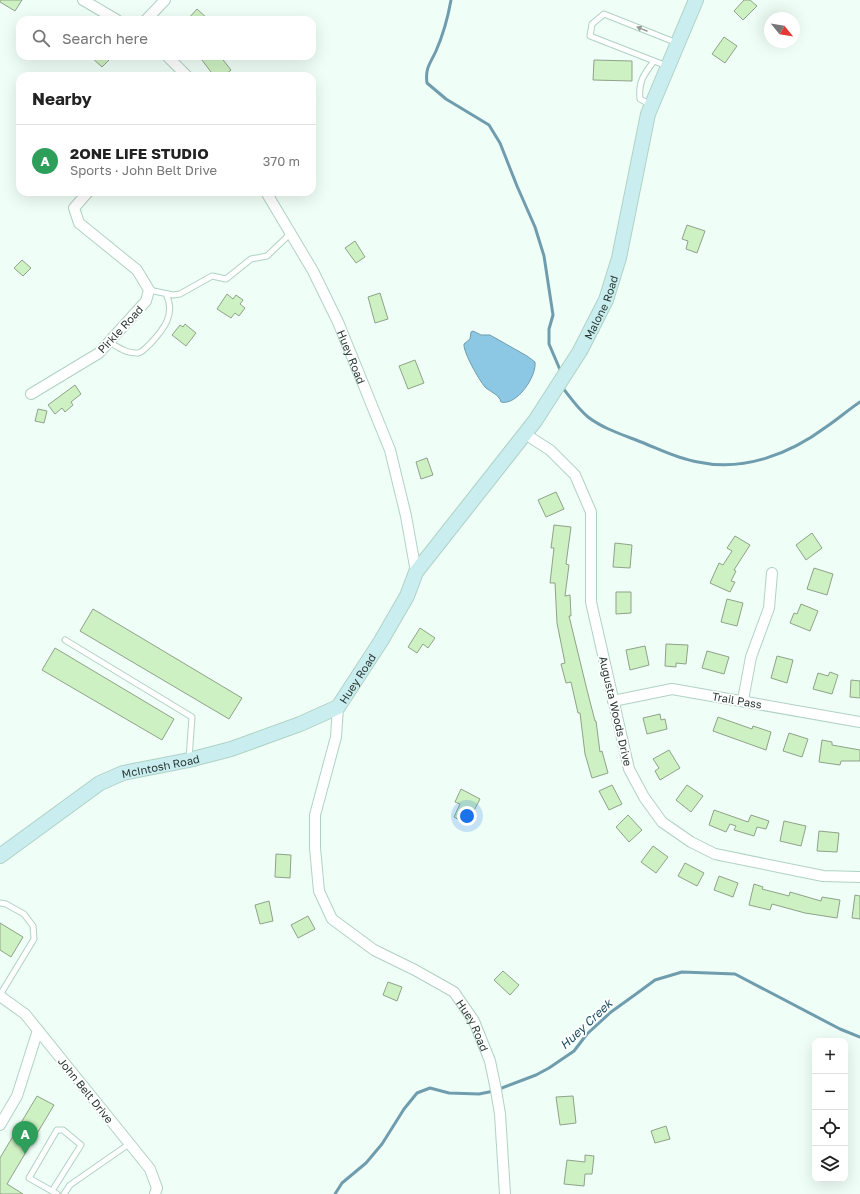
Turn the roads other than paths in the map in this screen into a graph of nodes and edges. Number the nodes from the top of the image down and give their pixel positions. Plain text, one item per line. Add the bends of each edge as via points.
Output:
1 (83, 0) edge
2 (165, 0) edge
3 (696, 0) edge
4 (110, 16) edge
5 (150, 16) edge
6 (678, 43) junction
7 (171, 60) edge
8 (654, 61) junction
9 (668, 67) junction
10 (182, 72) edge
11 (652, 105) junction
12 (84, 196) edge
13 (268, 196) edge
14 (291, 233) junction
15 (149, 290) junction
16 (166, 294) junction
17 (109, 342) junction
18 (31, 394) dead end
19 (525, 434) junction
20 (416, 572) junction
21 (772, 573) dead end
22 (65, 640) dead end
23 (743, 700) junction
24 (614, 701) junction
25 (338, 707) junction
26 (860, 722) edge
27 (189, 760) junction
28 (0, 856) edge
29 (860, 877) edge
30 (0, 903) edge
31 (0, 996) edge
32 (38, 1030) junction
33 (0, 1125) edge
34 (130, 1144) junction
35 (55, 1193) edge
36 (64, 1194) edge
37 (155, 1194) edge
38 (505, 1194) edge

1 - 4 street
2 - 5 street
3 - 6 street, Malone Road
6 -> 8 lane via 604,14 592,24 590,36
6 - 9 street, Malone Road
7 - 10 street
8 - 9 lane
8 - 11 lane via 643,76 639,89 640,99
9 - 11 street, Malone Road
11 - 19 street, Malone Road via 648,114 619,258 606,300 580,351
12 - 15 street via 74,208 79,223 136,270
13 - 14 street, Huey Road
14 - 16 lane via 267,256 252,259 226,279 212,276 180,294
14 - 20 street, Huey Road via 338,322 390,450
15 - 16 lane
15 - 17 street, Pirkle Road via 146,301
16 - 17 lane via 169,300 168,321 142,352 129,352
17 - 18 street, Pirkle Road via 99,352
19 - 20 street, Malone Road
19 - 24 street, Augusta Woods Drive via 550,450 575,475 591,512 591,602
20 - 25 street, Huey Road via 407,596 381,641
21 - 23 street via 769,608 751,657
22 - 27 lane via 192,717
23 - 24 street, Trail Pass via 672,689
23 - 26 street, Trail Pass
24 - 29 street, Augusta Woods Drive via 629,769 644,797 662,822 690,842 715,854 823,876
25 - 27 street, McIntosh Road via 231,749
25 - 38 street, Huey Road via 336,737 315,815 318,891 332,919 374,950 454,992 474,1021 490,1061 496,1090
27 - 28 street, McIntosh Road via 123,773 100,783
30 - 31 lane via 24,914 33,926 34,939
31 - 32 street, John Belt Drive via 25,1014
32 - 33 street via 17,1096
32 - 34 street, John Belt Drive
34 - 36 lane via 70,1185
34 - 37 street, John Belt Drive via 150,1169 157,1188
35 - 35 lane via 29,1178 57,1130 63,1130 81,1145

